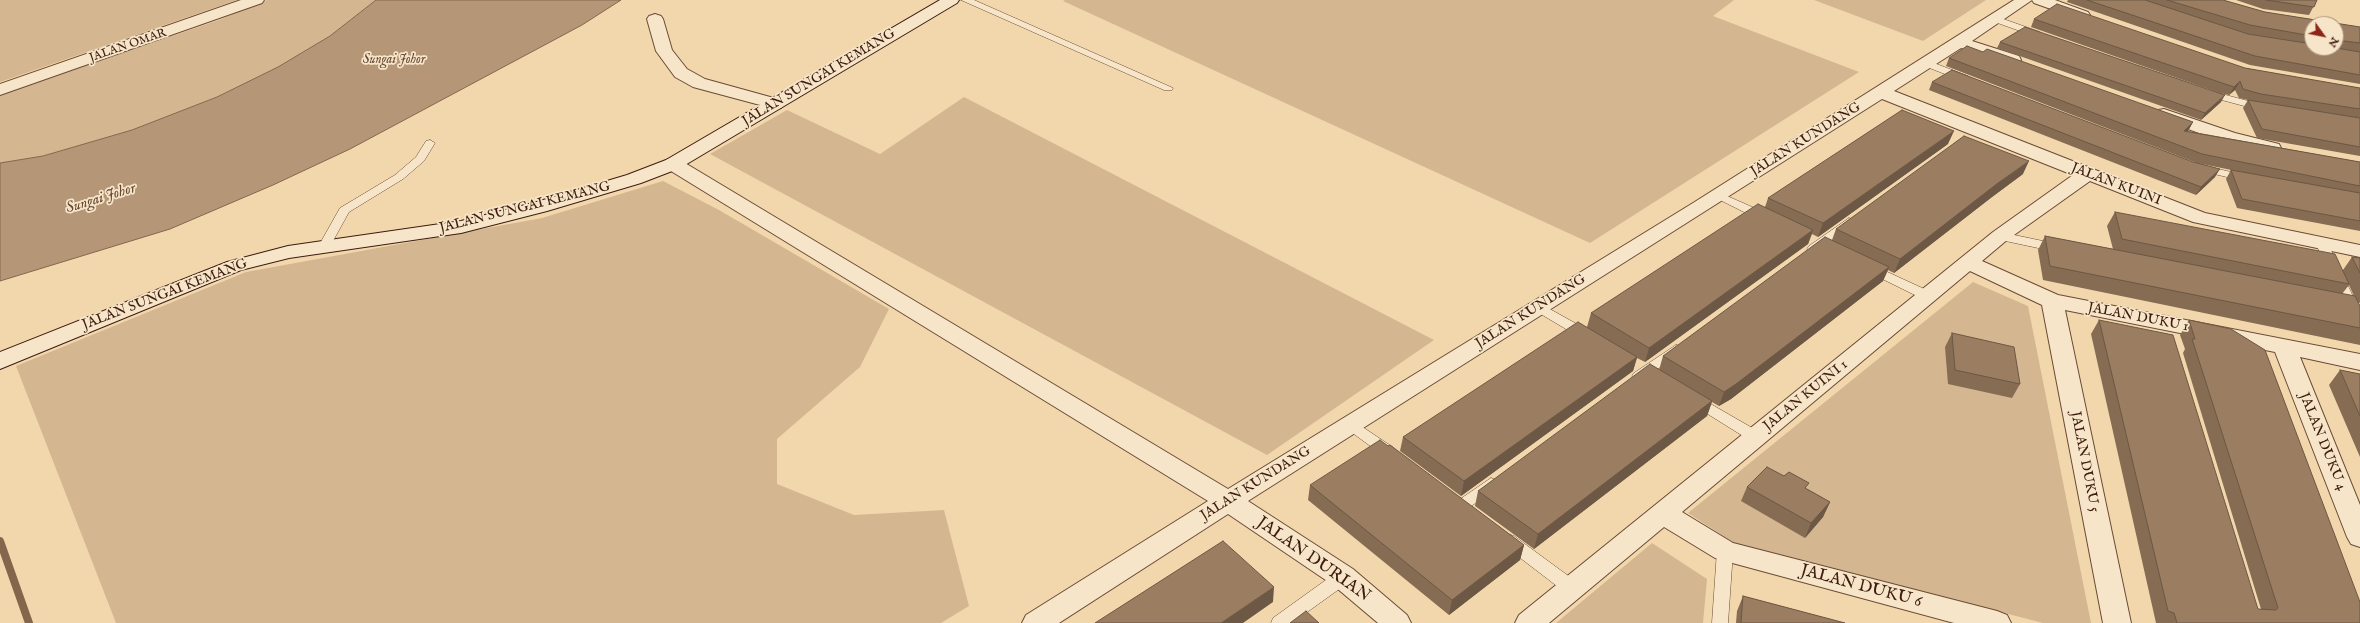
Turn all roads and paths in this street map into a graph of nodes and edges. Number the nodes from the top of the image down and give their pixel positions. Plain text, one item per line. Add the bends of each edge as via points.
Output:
1 (256, 0) edge
2 (951, 0) edge
3 (966, 0) edge
4 (2026, 0) edge
5 (2040, 0) edge
6 (656, 19) dead end
7 (1995, 19) junction
8 (2100, 21) edge
9 (2047, 37) edge
10 (1960, 42) junction
11 (1926, 63) junction
12 (2027, 66) edge
13 (1978, 83) edge
14 (1168, 88) dead end
15 (2194, 88) edge
16 (0, 90) edge
17 (1881, 92) junction
18 (775, 104) junction
19 (2146, 108) edge
20 (2270, 109) edge
21 (430, 143) dead end
22 (2286, 150) edge
23 (673, 164) junction
24 (2193, 166) edge
25 (2087, 174) junction
26 (2258, 180) edge
27 (1718, 195) junction
28 (1857, 217) edge
29 (1772, 221) edge
30 (2000, 236) junction
31 (1806, 237) edge
32 (1820, 244) junction
33 (2322, 244) junction
34 (324, 247) junction
35 (1833, 250) edge
36 (2071, 250) edge
37 (2360, 251) edge
38 (1800, 258) edge
39 (1969, 263) junction
40 (1860, 264) edge
41 (1928, 296) junction
42 (2052, 301) junction
43 (2336, 304) edge
44 (1539, 307) junction
45 (2356, 308) edge
46 (2360, 325) edge
47 (1600, 343) edge
48 (1685, 343) edge
49 (2284, 347) junction
50 (0, 361) edge
51 (2360, 362) edge
52 (1633, 363) edge
53 (1646, 371) junction
54 (1660, 379) edge
55 (1627, 385) edge
56 (1681, 392) edge
57 (1352, 425) junction
58 (1756, 437) junction
59 (1404, 463) edge
60 (1500, 478) edge
61 (1448, 496) edge
62 (1228, 501) junction
63 (1461, 506) junction
64 (1663, 513) junction
65 (1474, 515) edge
66 (1498, 533) edge
67 (2360, 537) edge
68 (1725, 551) junction
69 (1343, 577) junction
70 (1572, 588) junction
71 (1036, 623) edge
72 (1279, 623) edge
73 (1397, 623) edge
74 (1529, 623) edge
75 (1720, 623) edge
76 (1997, 623) edge
77 (2117, 623) edge

1 - 16 street, JALAN OMAR
2 - 18 street, JALAN SUNGAI KEMANG
3 - 14 lane
4 - 7 street, JALAN KUNDANG
5 - 8 street
6 - 18 street via 664,51 681,73 699,83
7 - 9 lane
7 - 10 street, JALAN KUNDANG
10 - 11 street, JALAN KUNDANG
10 - 12 street
11 - 13 lane
11 - 17 street, JALAN KUNDANG
15 - 20 lane via 2255,107
17 - 25 street, JALAN KUINI via 1968,135
17 - 27 street, JALAN KUNDANG
18 - 23 street, JALAN SUNGAI KEMANG
19 - 22 street via 2228,137
21 - 34 lane via 420,159 399,177 344,210
23 - 34 street, JALAN SUNGAI KEMANG via 627,181 461,227
23 - 62 street, JALAN DURIAN
24 - 26 lane
25 - 30 street, JALAN KUINI 1
25 - 33 street, JALAN KUINI via 2200,218
27 - 29 lane
27 - 44 street, JALAN KUNDANG
28 - 32 lane
30 - 36 lane
30 - 39 street, JALAN KUINI 1
31 - 32 lane
32 - 35 lane
32 - 38 lane
33 - 37 street, JALAN KUINI
33 - 45 lane
34 - 50 street, JALAN SUNGAI KEMANG via 288,252 234,266
39 - 41 street, JALAN KUINI 1
39 - 42 street, JALAN DUKU 1
40 - 41 lane
41 - 58 street, JALAN KUINI 1
42 - 49 street, JALAN DUKU 1 via 2168,331
42 - 77 street, JALAN DUKU 5
43 - 45 lane
44 - 47 lane
44 - 57 street, JALAN KUNDANG
45 - 46 lane
48 - 53 lane
49 - 51 street, JALAN DUKU 1
49 - 67 street, JALAN DUKU 4
52 - 53 lane
53 - 54 lane
53 - 55 lane
56 - 58 lane
57 - 59 lane
57 - 62 street, JALAN KUNDANG
58 - 64 street, JALAN KUINI 1
60 - 63 lane
61 - 63 lane
62 - 69 street, JALAN DURIAN
62 - 71 street, JALAN KUNDANG
63 - 65 lane
64 - 68 street, JALAN DUKU 6
64 - 70 street, JALAN KUINI 1
66 - 70 lane
68 - 75 lane
68 - 76 street, JALAN DUKU 6
69 - 72 lane
69 - 73 street, JALAN DURIAN
70 - 74 street, JALAN KUINI 1

